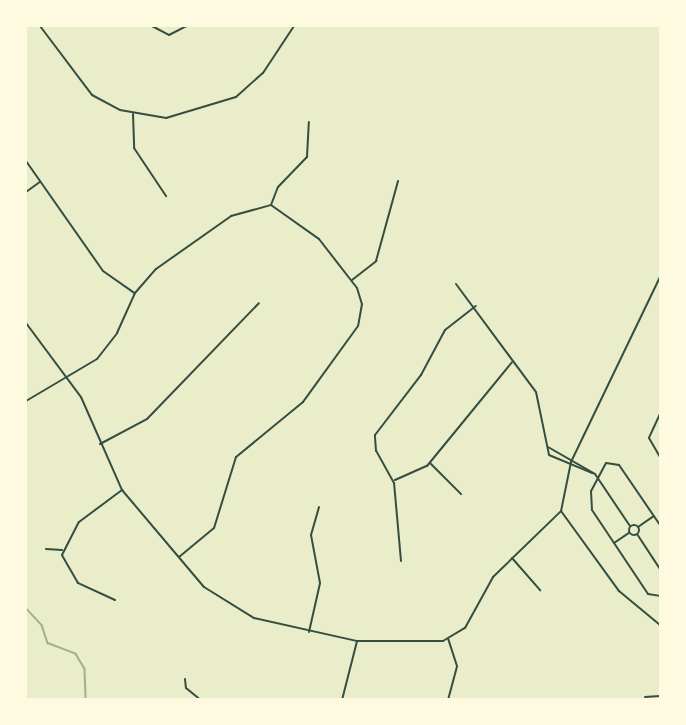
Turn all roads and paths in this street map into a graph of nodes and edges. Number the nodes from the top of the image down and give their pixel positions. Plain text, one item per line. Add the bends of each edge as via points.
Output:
1 (40, 26) edge
2 (152, 26) edge
3 (187, 26) edge
4 (294, 26) edge
5 (133, 114) junction
6 (309, 122) dead end
7 (26, 161) edge
8 (398, 181) dead end
9 (40, 182) junction
10 (26, 192) edge
11 (166, 196) dead end
12 (271, 205) junction
13 (660, 277) edge
14 (352, 280) junction
15 (456, 284) dead end
16 (135, 293) junction
17 (259, 303) dead end
18 (476, 306) junction
19 (26, 323) edge
20 (512, 362) junction
21 (66, 375) junction
22 (26, 401) edge
23 (660, 414) edge
24 (100, 444) junction
25 (548, 447) junction
26 (660, 457) edge
27 (571, 462) junction
28 (430, 463) junction
29 (569, 466) junction
30 (592, 473) junction
31 (598, 477) junction
32 (394, 481) junction
33 (122, 490) junction
34 (461, 494) dead end
35 (318, 507) dead end
36 (561, 511) junction
37 (654, 516) junction
38 (660, 525) edge
39 (630, 526) junction
40 (638, 527) junction
41 (629, 533) junction
42 (637, 534) junction
43 (614, 544) junction
44 (46, 549) dead end
45 (62, 549) junction
46 (179, 557) junction
47 (512, 558) junction
48 (401, 561) dead end
49 (660, 569) edge
50 (540, 590) dead end
51 (660, 596) edge
52 (115, 600) dead end
53 (660, 623) edge
54 (309, 632) junction
55 (448, 639) junction
56 (357, 641) junction
57 (185, 679) dead end
58 (660, 696) edge
59 (645, 697) dead end
60 (201, 699) edge
61 (342, 699) edge
62 (448, 699) edge

1 - 5 street via 84,88 110,107
2 - 3 street via 169,35
4 - 5 street via 263,73 230,101 178,117
5 - 11 street via 134,148
6 - 12 street via 307,157 281,182
7 - 9 street
8 - 14 street via 378,258
9 - 10 street
9 - 16 street via 106,275
12 - 14 street via 319,239
12 - 16 street via 231,216 161,265
13 - 27 street
14 - 46 street via 362,304 358,326 303,402 236,457 214,528
15 - 18 street
16 - 21 street via 105,352
17 - 24 street via 159,408 129,432
18 - 20 street
18 - 32 street via 444,330 418,380 377,429 376,451
19 - 21 street
20 - 25 street via 541,402
20 - 28 street
21 - 22 street via 41,397
21 - 24 street
23 - 26 street via 649,438
24 - 33 street
25 - 27 street
25 - 29 street via 549,455
27 - 29 street
27 - 30 street
28 - 32 street
28 - 34 street
29 - 30 street
29 - 36 street
30 - 31 street
31 - 37 street via 607,462 617,463
31 - 39 street
31 - 43 street via 591,508
32 - 48 street
33 - 45 street via 79,522
33 - 46 street
35 - 54 street via 312,535 320,584
36 - 47 street
36 - 53 street via 619,591
37 - 38 street
37 - 40 street
39 - 40 street
39 - 41 street
40 - 42 street
41 - 42 street
41 - 43 street
42 - 49 street
43 - 51 street via 649,595
44 - 45 street
45 - 52 street via 72,578
46 - 54 street via 227,605
47 - 50 street
47 - 55 street via 489,583 469,623
54 - 56 street
55 - 56 street
55 - 62 street via 457,666
56 - 61 street
57 - 60 street via 186,688
58 - 59 street

